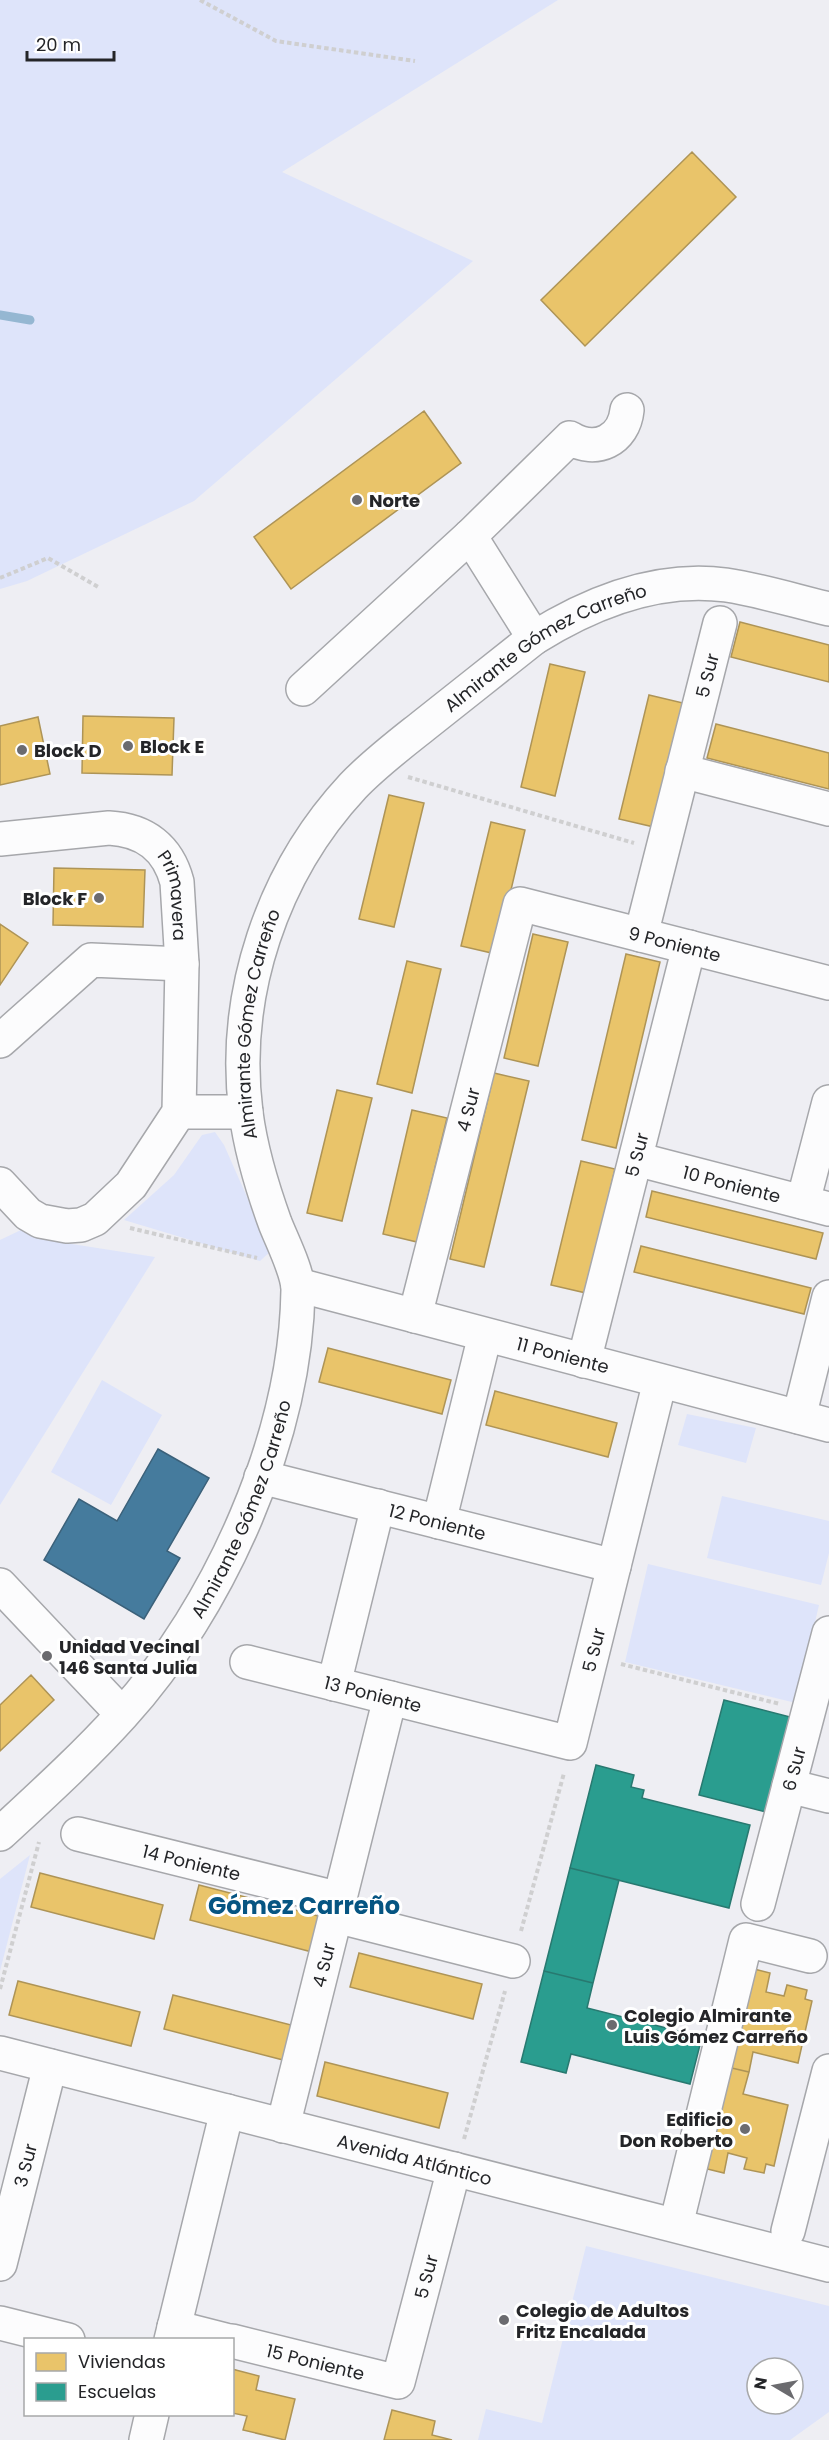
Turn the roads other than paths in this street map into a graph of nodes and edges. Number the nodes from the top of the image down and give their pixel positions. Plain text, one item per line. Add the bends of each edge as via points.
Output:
1 (627, 410) dead end
2 (470, 536) junction
3 (829, 609) edge
4 (720, 623) dead end
5 (534, 638) junction
6 (303, 689) dead end
7 (682, 771) junction
8 (829, 809) edge
9 (0, 839) edge
10 (520, 904) joint
11 (641, 935) junction
12 (689, 947) junction
13 (182, 964) junction
14 (829, 983) edge
15 (0, 1041) edge
16 (829, 1102) edge
17 (179, 1112) junction
18 (246, 1112) junction
19 (636, 1159) junction
20 (821, 1167) edge
21 (0, 1184) edge
22 (816, 1205) edge
23 (298, 1285) junction
24 (829, 1298) edge
25 (415, 1316) junction
26 (485, 1335) junction
27 (584, 1361) junction
28 (660, 1381) junction
29 (814, 1421) edge
30 (261, 1477) junction
31 (378, 1506) junction
32 (439, 1522) junction
33 (614, 1566) junction
34 (0, 1586) edge
35 (829, 1633) edge
36 (247, 1662) dead end
37 (334, 1684) junction
38 (390, 1698) junction
39 (122, 1714) junction
40 (570, 1743) joint
41 (789, 1786) junction
42 (829, 1796) edge
43 (0, 1834) edge
44 (78, 1834) dead end
45 (758, 1904) dead end
46 (338, 1908) junction
47 (810, 1956) dead end
48 (513, 1961) dead end
49 (0, 2053) edge
50 (50, 2066) junction
51 (829, 2071) edge
52 (227, 2111) junction
53 (283, 2126) junction
54 (454, 2169) junction
55 (676, 2225) junction
56 (788, 2230) dead end
57 (0, 2264) edge
58 (829, 2265) edge
59 (0, 2323) edge
60 (172, 2333) edge
61 (60, 2338) edge
62 (210, 2338) edge
63 (234, 2341) edge
64 (398, 2382) joint
65 (152, 2416) edge
66 (146, 2440) edge

1 - 2 street via 623,427 609,441 589,446 570,438
2 - 5 street
2 - 6 street
3 - 5 street, Almirante Gómez Carreño via 725,585 690,584 622,596 581,611
4 - 7 street, 5 Sur
5 - 18 street, Almirante Gómez Carreño via 372,767 335,806 311,839 290,874 259,950 250,989 243,1061
7 - 8 street
7 - 11 street, 5 Sur
9 - 13 street, Primavera via 109,828 124,828 149,838 160,847 174,870
10 - 11 street, 9 Poniente
10 - 25 street, 4 Sur
11 - 12 street, 9 Poniente
12 - 14 street, 9 Poniente
12 - 19 street, 5 Sur
13 - 15 street via 91,960
13 - 17 street, Primavera
16 - 20 street
17 - 18 street
17 - 21 street via 131,1185 95,1219 67,1226 40,1221 28,1214
18 - 23 street, Almirante Gómez Carreño via 261,1186
19 - 22 street, 10 Poniente
19 - 27 street, 5 Sur
20 - 22 street
23 - 25 street, 11 Poniente
23 - 30 street, Almirante Gómez Carreño via 286,1383
24 - 29 street
25 - 26 street, 11 Poniente
26 - 27 street, 11 Poniente
26 - 32 street
27 - 28 street, 11 Poniente
28 - 29 street, 11 Poniente
28 - 33 street, 5 Sur
30 - 31 street, 12 Poniente
30 - 39 street, Almirante Gómez Carreño via 244,1521 204,1600 177,1644
31 - 32 street, 12 Poniente
31 - 37 street
32 - 33 street, 12 Poniente
33 - 40 street, 5 Sur
34 - 39 street
35 - 41 street, 6 Sur
36 - 37 street, 13 Poniente
37 - 38 street, 13 Poniente
38 - 40 street, 13 Poniente
38 - 46 street, 4 Sur
39 - 43 street, Almirante Gómez Carreño
41 - 42 street
41 - 45 street, 6 Sur
44 - 46 street, 14 Poniente
46 - 48 street, 14 Poniente
46 - 53 street, 4 Sur
47 - 55 street via 746,1940
49 - 50 street, Avenida Atlántico
50 - 52 street, Avenida Atlántico
50 - 57 street, 3 Sur
51 - 56 street
52 - 53 street, Avenida Atlántico
52 - 60 street
53 - 54 street, Avenida Atlántico
54 - 55 street, Avenida Atlántico
54 - 64 street, 5 Sur
55 - 58 street, Avenida Atlántico
59 - 61 street
60 - 62 street
63 - 64 street, 15 Poniente
65 - 66 street

